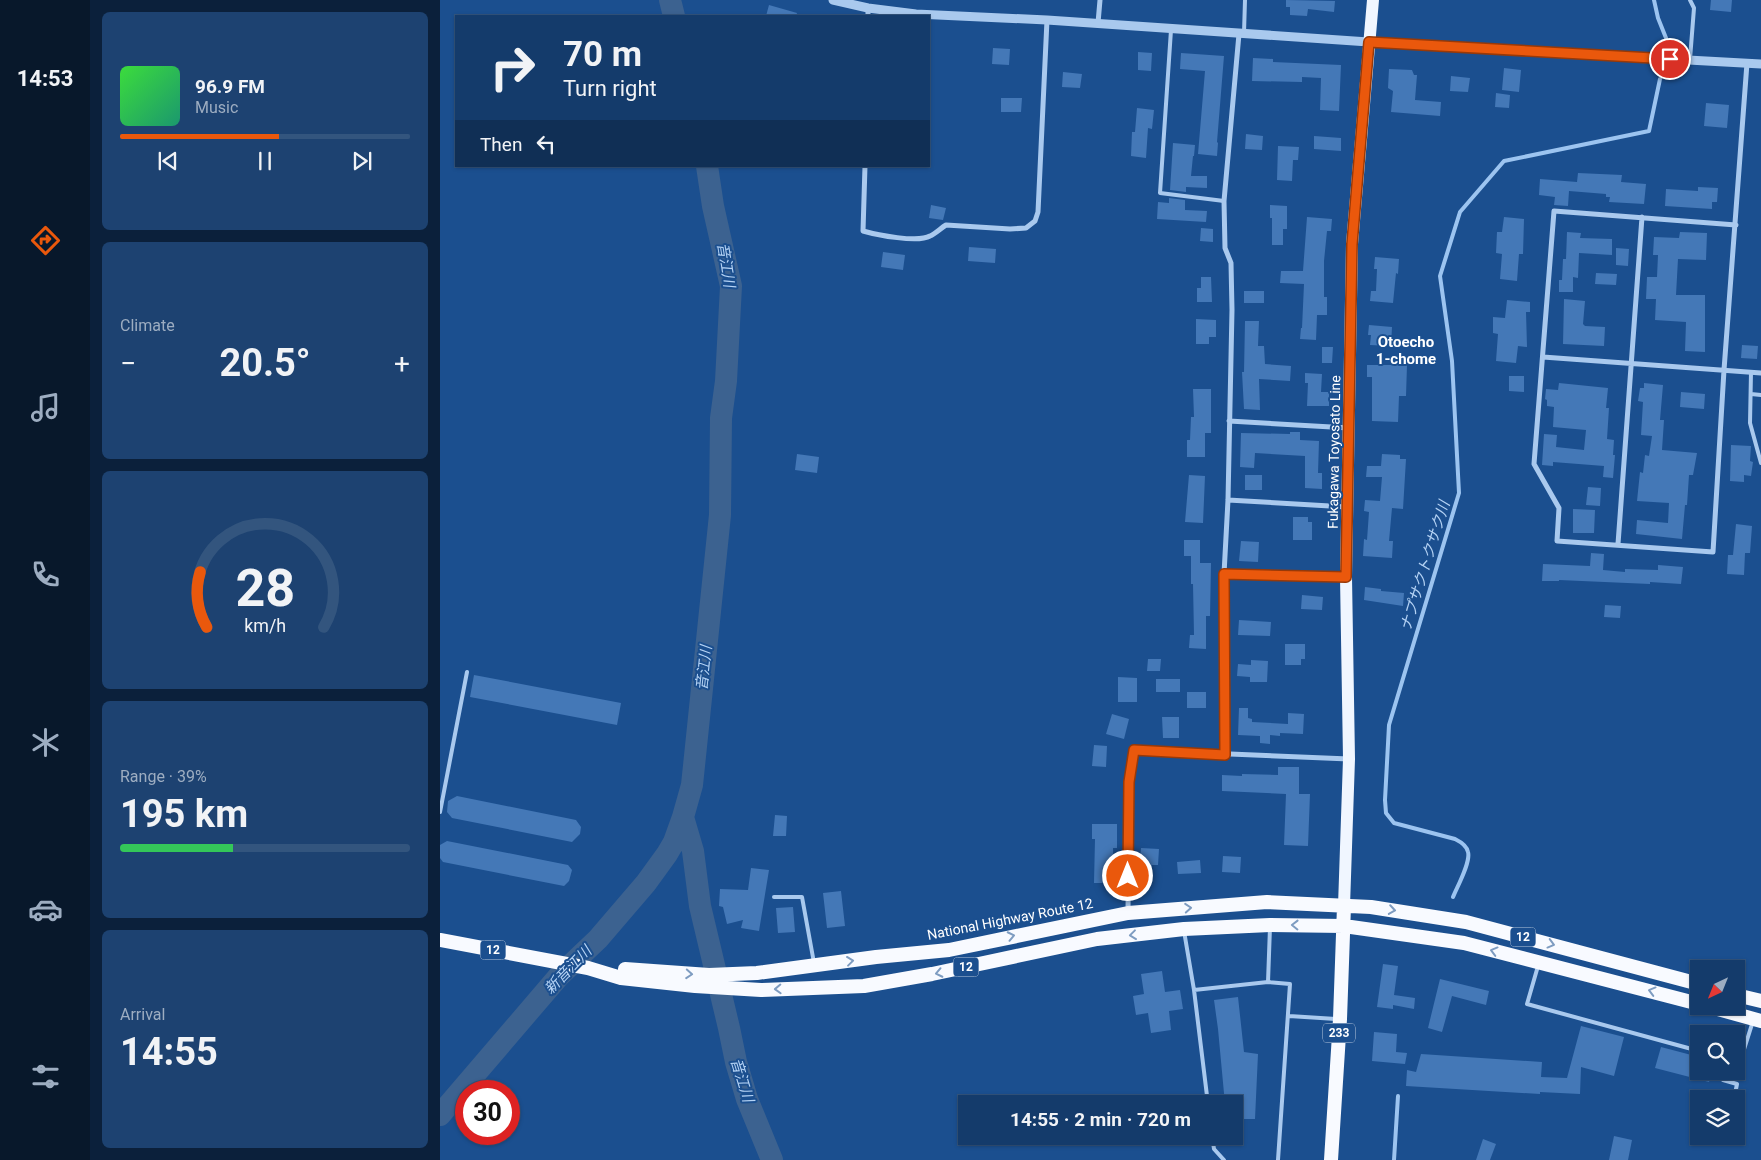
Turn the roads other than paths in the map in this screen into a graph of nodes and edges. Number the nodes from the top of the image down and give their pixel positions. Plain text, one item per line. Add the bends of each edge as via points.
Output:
1 (833, 0) edge
2 (1100, 0) edge
3 (1245, 0) edge
4 (1373, 0) edge
5 (1690, 0) edge
6 (868, 12) edge
7 (1047, 20) junction
8 (1098, 23) junction
9 (1171, 29) junction
10 (1242, 34) junction
11 (1369, 42) junction
12 (1690, 60) junction
13 (1747, 63) junction
14 (1761, 64) edge
15 (865, 167) edge
16 (1224, 201) junction
17 (1642, 217) junction
18 (1736, 225) junction
19 (1543, 357) junction
20 (1632, 364) junction
21 (1724, 370) junction
22 (1751, 372) junction
23 (1761, 373) edge
24 (1751, 394) junction
25 (1761, 395) edge
26 (1229, 421) junction
27 (1349, 428) junction
28 (1761, 463) edge
29 (1228, 500) junction
30 (1348, 507) junction
31 (1618, 544) junction
32 (1224, 574) junction
33 (1346, 577) junction
34 (467, 672) dead end
35 (1225, 755) junction
36 (1349, 759) junction
37 (440, 812) edge
38 (774, 897) dead end
39 (1344, 906) junction
40 (1128, 913) junction
41 (1270, 925) junction
42 (1344, 926) junction
43 (1184, 929) junction
44 (440, 940) edge
45 (1539, 963) junction
46 (814, 965) junction
47 (588, 968) junction
48 (1268, 982) junction
49 (1690, 982) edge
50 (1194, 990) junction
51 (1745, 997) edge
52 (1761, 1001) edge
53 (1690, 1002) edge
54 (1739, 1015) edge
55 (1289, 1016) junction
56 (1340, 1019) junction
57 (1757, 1020) edge
58 (1690, 1049) edge
59 (1745, 1050) edge
60 (1723, 1080) edge
61 (1736, 1090) edge
62 (1207, 1095) edge
63 (1213, 1145) edge
64 (1224, 1160) edge
65 (1278, 1160) edge
66 (1332, 1160) edge

1 - 6 street
2 - 8 street
3 - 10 lane
4 - 11 main road, Fukagawa Toyosato Line
5 - 12 lane via 1694,8
6 - 7 street
7 - 8 street
7 - 15 street via 1035,221 1026,228 1010,229 946,225 928,238 863,231
8 - 9 street
9 - 10 street
9 - 16 lane via 1160,194
10 - 11 street
10 - 16 street
11 - 12 street
11 - 27 main road, Fukagawa Toyosato Line via 1352,244
12 - 13 street
13 - 14 street
13 - 18 street
16 - 26 street via 1225,248 1231,263
17 - 18 street
17 - 19 street via 1554,211
17 - 20 street
18 - 21 street
19 - 20 street
19 - 31 street via 1534,464 1559,508 1557,541
20 - 21 street
20 - 31 street
21 - 22 street
21 - 31 street via 1713,552
22 - 23 street
22 - 24 lane
24 - 25 lane
24 - 28 lane via 1750,423
26 - 27 street
26 - 29 street
27 - 30 main road, Fukagawa Toyosato Line
29 - 30 street
29 - 32 street
30 - 33 main road, Fukagawa Toyosato Line
32 - 33 street
32 - 35 street
33 - 36 main road, Fukagawa Toyosato Line
34 - 37 lane
35 - 36 street
35 - 40 street via 1134,750 1129,782
36 - 39 main road, Fukagawa Toyosato Line
38 - 46 lane via 802,898
40 -> 39 highway, National Highway Route 12 / 12 via 1267,902
39 - 42 highway, 233
39 -> 49 highway, National Highway Route 12 / 12 via 1371,907 1466,922
46 -> 40 highway, National Highway Route 12 / 12 via 949,950
42 -> 41 highway, National Highway Route 12 / 12
41 - 43 highway, National Highway Route 12 / 12
41 - 48 lane
45 -> 42 highway, National Highway Route 12 / 12 via 1464,943
42 - 56 highway, 233
43 -> 47 highway, National Highway Route 12 / 12 via 1097,940 864,986 761,990 695,986 621,978
43 - 50 lane
44 - 47 highway, National Highway Route 12 / 12
53 -> 45 highway, National Highway Route 12 / 12
45 - 58 lane via 1527,1004
47 -> 46 highway, National Highway Route 12 / 12 via 709,975 757,973
48 - 50 lane
48 - 55 lane via 1290,984
50 - 62 lane
51 - 52 highway
54 - 57 highway
55 - 56 lane
55 - 65 lane
56 - 66 highway, 233
57 - 59 lane
60 - 61 lane via 1737,1084
63 - 64 lane

